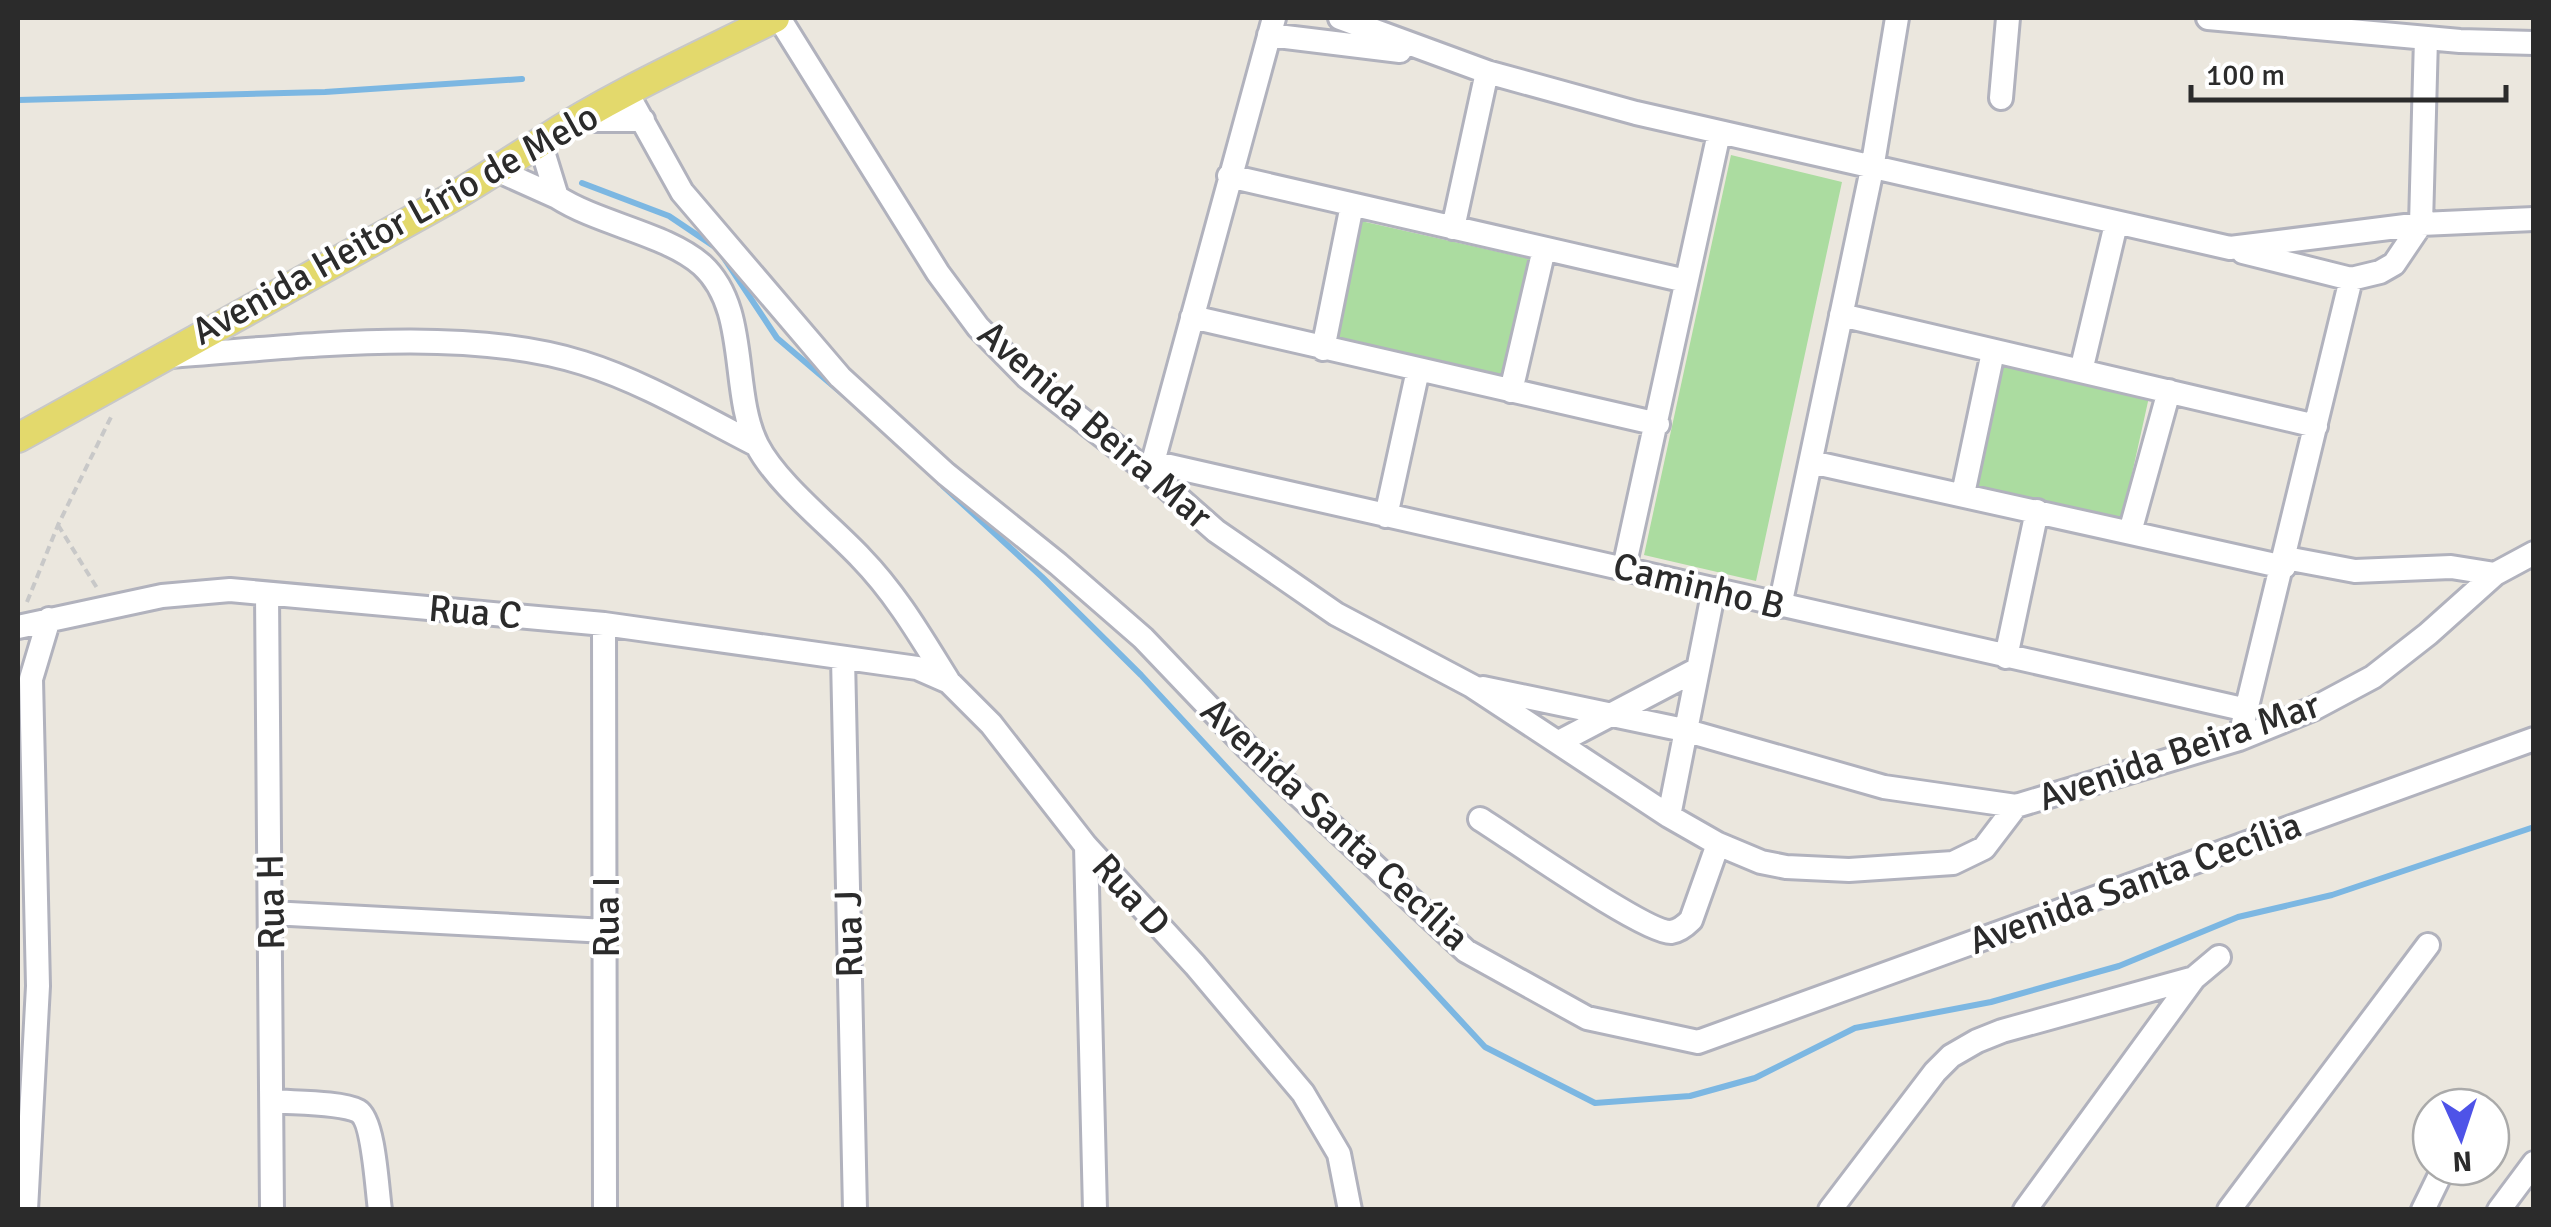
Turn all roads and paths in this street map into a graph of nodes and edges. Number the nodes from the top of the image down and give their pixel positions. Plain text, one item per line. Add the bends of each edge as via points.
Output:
1 (777, 18) edge
2 (1340, 18) edge
3 (1897, 18) edge
4 (2008, 18) edge
5 (2208, 18) edge
6 (1272, 26) edge
7 (2426, 38) junction
8 (2534, 43) edge
9 (1435, 55) junction
10 (1487, 72) junction
11 (627, 94) junction
12 (2001, 98) dead end
13 (580, 120) junction
14 (643, 120) junction
15 (1719, 134) junction
16 (540, 142) junction
17 (1872, 168) junction
18 (499, 171) junction
19 (1228, 176) junction
20 (557, 197) junction
21 (1352, 205) junction
22 (2534, 219) edge
23 (2116, 224) junction
24 (2421, 224) junction
25 (1453, 228) junction
26 (2230, 248) junction
27 (1544, 249) junction
28 (2351, 279) junction
29 (1686, 281) junction
30 (1841, 315) junction
31 (1192, 317) junction
32 (1323, 349) junction
33 (1993, 352) junction
34 (160, 356) junction
35 (1418, 370) junction
36 (2081, 371) junction
37 (1511, 391) junction
38 (2169, 391) junction
39 (117, 405) dead end
40 (1658, 424) junction
41 (2316, 426) junction
42 (18, 438) edge
43 (757, 444) junction
44 (1811, 462) junction
45 (1151, 468) junction
46 (1962, 494) junction
47 (2036, 511) junction
48 (1386, 516) junction
49 (58, 525) junction
50 (2130, 532) junction
51 (2534, 553) edge
52 (2284, 562) junction
53 (1624, 568) junction
54 (2495, 574) junction
55 (1714, 589) junction
56 (267, 594) junction
57 (105, 606) junction
58 (1780, 606) junction
59 (31, 620) edge
60 (604, 624) junction
61 (2006, 657) junction
62 (843, 658) junction
63 (1698, 668) junction
64 (949, 682) junction
65 (1472, 686) junction
66 (2247, 710) junction
67 (1610, 713) junction
68 (1684, 730) junction
69 (2239, 739) junction
70 (2534, 739) edge
71 (1559, 742) junction
72 (2016, 806) junction
73 (1670, 816) junction
74 (1480, 819) dead end
75 (1718, 844) junction
76 (1086, 846) junction
77 (271, 913) junction
78 (606, 931) junction
79 (2428, 945) dead end
80 (2219, 956) dead end
81 (2194, 978) junction
82 (272, 1101) junction
83 (2534, 1163) edge
84 (2434, 1187) edge
85 (1352, 1209) edge
86 (26, 1210) edge
87 (272, 1210) edge
88 (380, 1210) edge
89 (605, 1210) edge
90 (855, 1210) edge
91 (1095, 1210) edge
92 (1830, 1210) edge
93 (2024, 1210) edge
94 (2229, 1210) edge
95 (2423, 1210) edge
96 (2499, 1210) edge

1 - 11 main road, Avenida Heitor Lírio de Melo
1 - 45 street, Avenida Beira Mar via 956,302 1028,377
2 - 9 street
3 - 17 street
4 - 12 street
5 - 7 street
6 - 9 street
6 - 19 street
7 - 8 street
7 - 24 street
9 - 10 street
10 - 15 street
10 - 25 street
11 - 13 main road, Avenida Heitor Lírio de Melo
11 - 14 street, Avenida Santa Cecília
13 - 14 street
13 - 16 main road, Avenida Heitor Lírio de Melo
14 - 70 street, Avenida Santa Cecília via 682,192 840,377 1143,638 1247,747 1466,951 1587,1018 1698,1042
15 - 17 street
15 - 29 street
16 - 18 main road, Avenida Heitor Lírio de Melo
16 - 20 street
17 - 23 street
17 - 30 street
18 - 20 street
18 - 34 main road, Avenida Heitor Lírio de Melo
19 - 21 street
19 - 31 street
20 - 43 street via 688,255 714,279
21 - 25 street
21 - 32 street
22 - 24 street
23 - 26 street
23 - 36 street
24 - 26 street
24 - 28 street via 2394,264
25 - 27 street
26 - 28 street
27 - 29 street
27 - 37 street
28 - 41 street
29 - 40 street
30 - 33 street
30 - 44 street
31 - 32 street
31 - 45 street
32 - 35 street
33 - 36 street
33 - 46 street
34 - 42 main road, Avenida Heitor Lírio de Melo
34 - 43 street via 413,343 536,351 611,372
35 - 37 street
35 - 48 street
36 - 38 street
37 - 40 street
38 - 41 street
38 - 50 street
39 - 49 path
40 - 53 street
41 - 52 street
43 - 64 street via 889,588
44 - 46 street
44 - 58 street
45 - 48 street, Caminho B
45 - 65 street, Avenida Beira Mar via 1216,531 1291,585
46 - 47 street
47 - 50 street
47 - 61 street
48 - 53 street, Caminho B
49 - 57 path
49 - 59 path
50 - 52 street
51 - 54 street, Avenida Beira Mar
52 - 54 street
52 - 66 street
53 - 55 street, Caminho B
54 - 69 street, Avenida Beira Mar via 2373,677
55 - 58 street, Caminho B
55 - 63 street
56 - 57 street, Rua C via 191,592
56 - 60 street, Rua C
56 - 77 street, Rua H
57 - 59 street, Rua C
58 - 61 street, Caminho B
59 - 86 street via 38,986
60 - 62 street, Rua C
60 - 78 street, Rua I
61 - 66 street, Caminho B
62 - 64 street, Rua D via 887,661
62 - 90 street, Rua J
63 - 67 street
63 - 68 street
64 - 76 street, Rua D via 1013,749
65 - 67 street, Avenida Beira Mar
65 - 71 street, Avenida Beira Mar
66 - 69 street
67 - 68 street, Avenida Beira Mar
67 - 71 street
68 - 72 street, Avenida Beira Mar via 1884,787
68 - 73 street
69 - 72 street, Avenida Beira Mar
71 - 73 street, Avenida Beira Mar
72 - 75 street, Avenida Beira Mar via 1984,848 1929,866 1786,867
73 - 75 street, Avenida Beira Mar
74 - 75 street via 1668,932 1690,920
76 - 85 street, Rua D via 1303,1093 1339,1154
76 - 91 street
77 - 78 street
77 - 82 street, Rua H
78 - 89 street, Rua I
79 - 94 street
80 - 81 street
81 - 92 street via 2002,1031 1951,1056
81 - 93 street
82 - 87 street, Rua H
82 - 88 street via 364,1116
83 - 96 street
84 - 95 street

